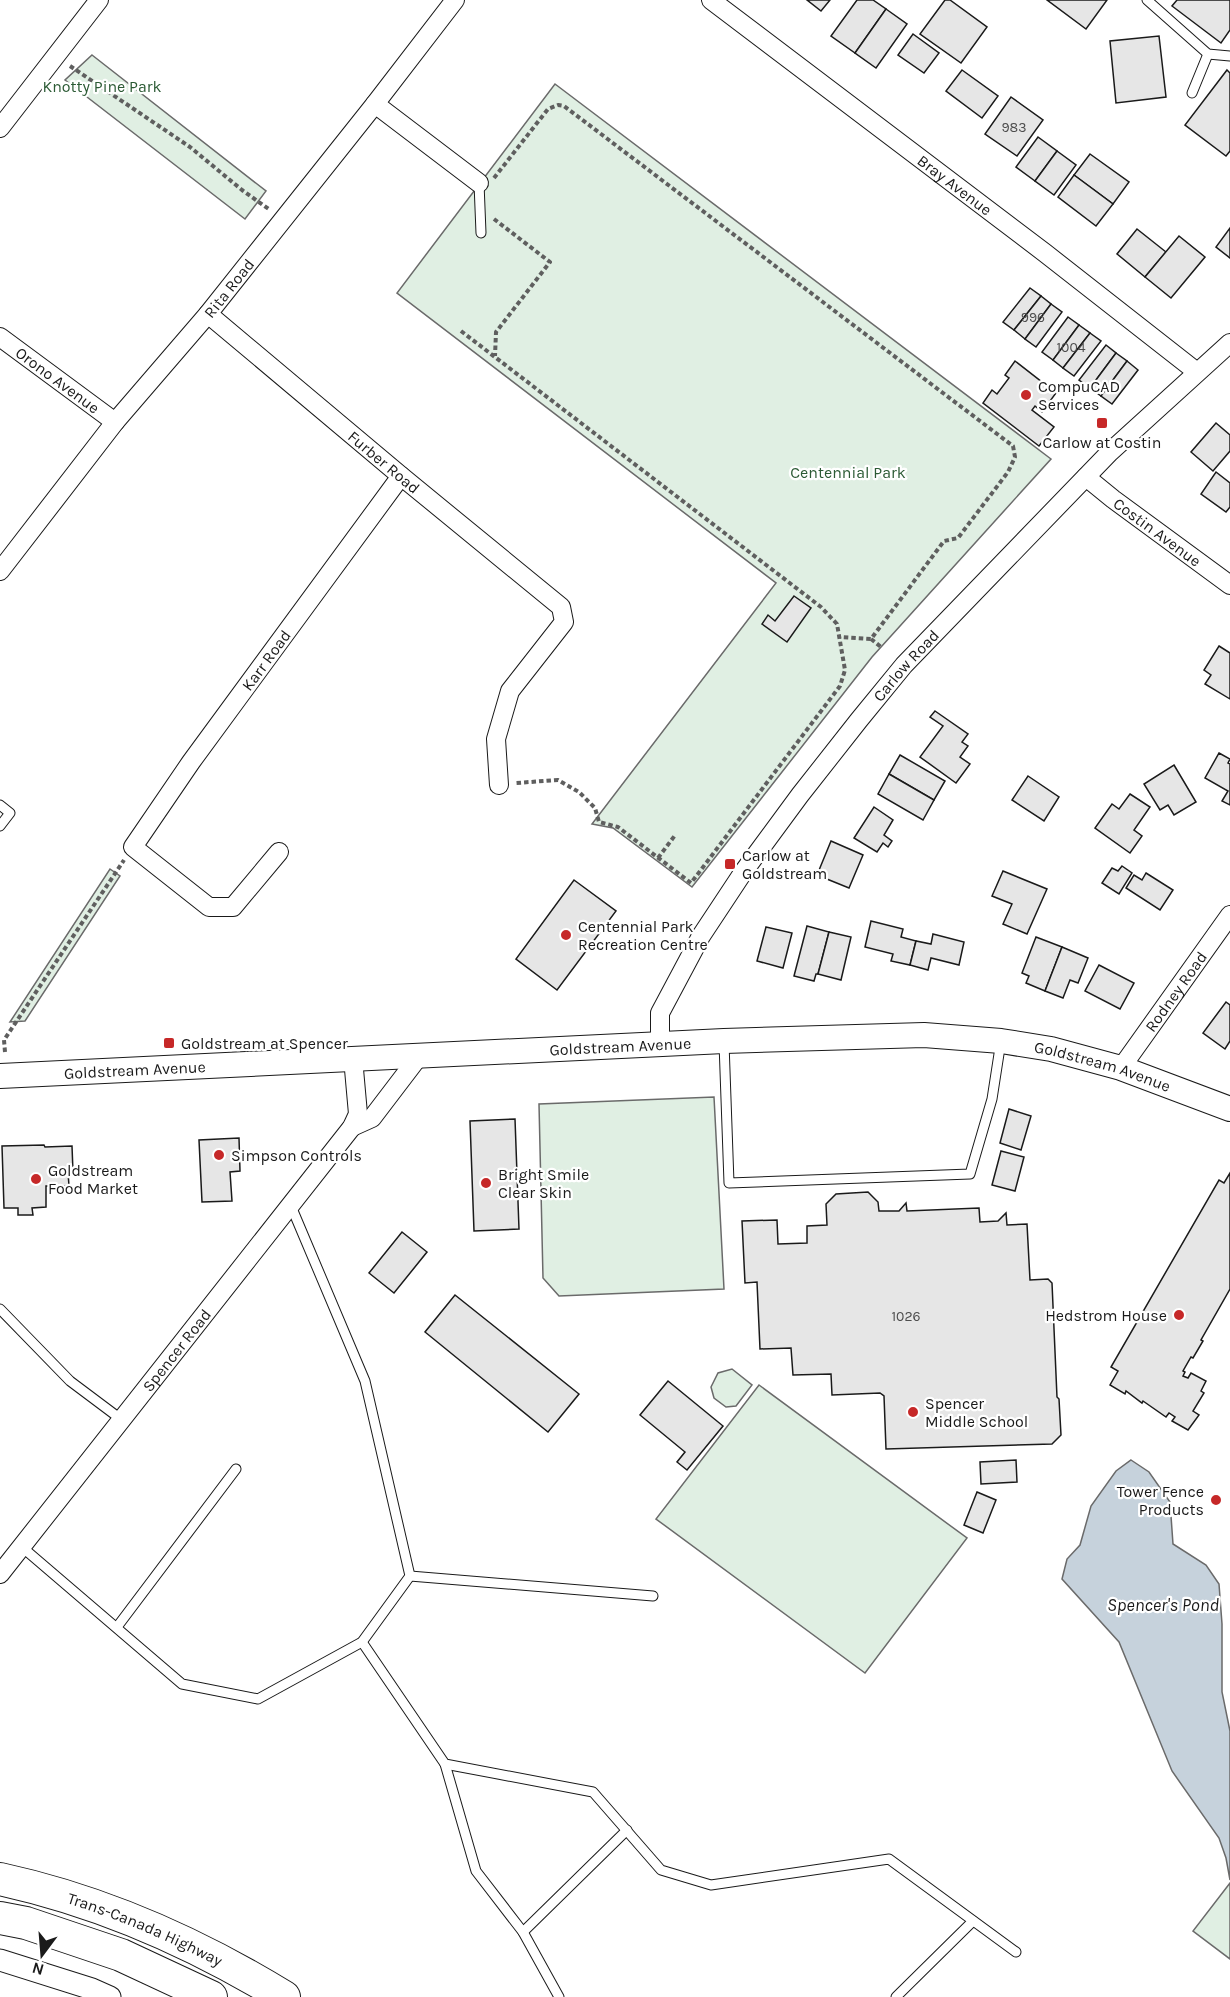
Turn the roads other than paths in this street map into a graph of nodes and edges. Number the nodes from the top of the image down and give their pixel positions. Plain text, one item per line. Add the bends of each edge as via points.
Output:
1 (99, 0) edge
2 (454, 0) edge
3 (711, 0) edge
4 (1147, 0) edge
5 (1208, 54) junction
6 (1230, 57) edge
7 (1192, 93) dead end
8 (375, 104) junction
9 (0, 128) edge
10 (479, 183) joint
11 (481, 233) dead end
12 (208, 314) junction
13 (0, 337) edge
14 (1230, 344) edge
15 (1197, 372) junction
16 (115, 422) junction
17 (401, 476) junction
18 (1086, 477) junction
19 (0, 571) edge
20 (1230, 585) edge
21 (498, 785) road end
22 (0, 805) edge
23 (0, 826) edge
24 (279, 852) dead end
25 (1230, 915) edge
26 (724, 1041) junction
27 (1001, 1041) junction
28 (660, 1044) junction
29 (420, 1055) junction
30 (353, 1058) junction
31 (1121, 1068) junction
32 (0, 1076) edge
33 (1230, 1109) edge
34 (352, 1127) junction
35 (291, 1206) junction
36 (0, 1309) edge
37 (122, 1420) junction
38 (236, 1469) dead end
39 (22, 1547) junction
40 (0, 1574) edge
41 (410, 1576) junction
42 (653, 1596) dead end
43 (117, 1627) junction
44 (362, 1642) junction
45 (445, 1764) junction
46 (627, 1830) junction
47 (0, 1880) edge
48 (0, 1918) edge
49 (973, 1921) junction
50 (523, 1932) junction
51 (1016, 1952) dead end
52 (0, 1960) edge
53 (110, 1997) edge
54 (211, 1997) edge
55 (284, 1997) edge
56 (559, 1997) edge
57 (896, 1997) edge

1 - 9 street
2 - 8 street, Rita Road
3 - 15 street, Bray Avenue
4 - 5 lane
5 - 6 lane
5 - 7 lane
8 - 10 street
8 - 12 street, Rita Road
10 - 11 lane
12 - 16 street, Rita Road
12 - 17 street, Furber Road
13 - 16 street, Orono Avenue
14 - 15 street, Carlow Road
15 - 18 street, Carlow Road
16 - 19 street, Rita Road
17 - 21 street, Furber Road via 561,608 564,622 510,691 496,739
17 - 24 street, Karr Road via 133,847 208,907 233,907
18 - 20 street, Costin Avenue
18 - 28 street, Carlow Road via 904,665 800,795 744,871 690,956 660,1013
22 - 23 lane via 10,813
25 - 31 street, Rodney Road
26 - 27 main road, Goldstream Avenue via 924,1035
26 - 27 lane via 729,1183 970,1174 992,1099
26 - 28 main road, Goldstream Avenue
27 - 31 main road, Goldstream Avenue via 1051,1049
28 - 29 main road, Goldstream Avenue
29 - 30 main road, Goldstream Avenue
29 - 34 street, Spencer Road via 372,1118
30 - 32 main road, Goldstream Avenue
30 - 34 street, Spencer Road via 358,1114
31 - 33 main road, Goldstream Avenue
34 - 35 street, Spencer Road
35 - 37 street, Spencer Road
35 - 41 lane via 365,1381
36 - 37 lane via 70,1381
37 - 39 street, Spencer Road
38 - 43 lane
39 - 40 street, Spencer Road
39 - 43 lane
41 - 42 lane
41 - 44 lane
43 - 44 lane via 182,1684 258,1699
44 - 45 lane
45 - 46 lane via 593,1792
45 - 50 lane via 476,1870
46 - 49 lane via 661,1869 711,1885 889,1859
46 - 50 lane
47 - 55 highway, Trans-Canada Highway via 93,1905 171,1935
48 - 54 highway, Trans-Canada Highway via 121,1955
49 - 51 lane
49 - 57 lane
50 - 56 lane
52 - 53 street

